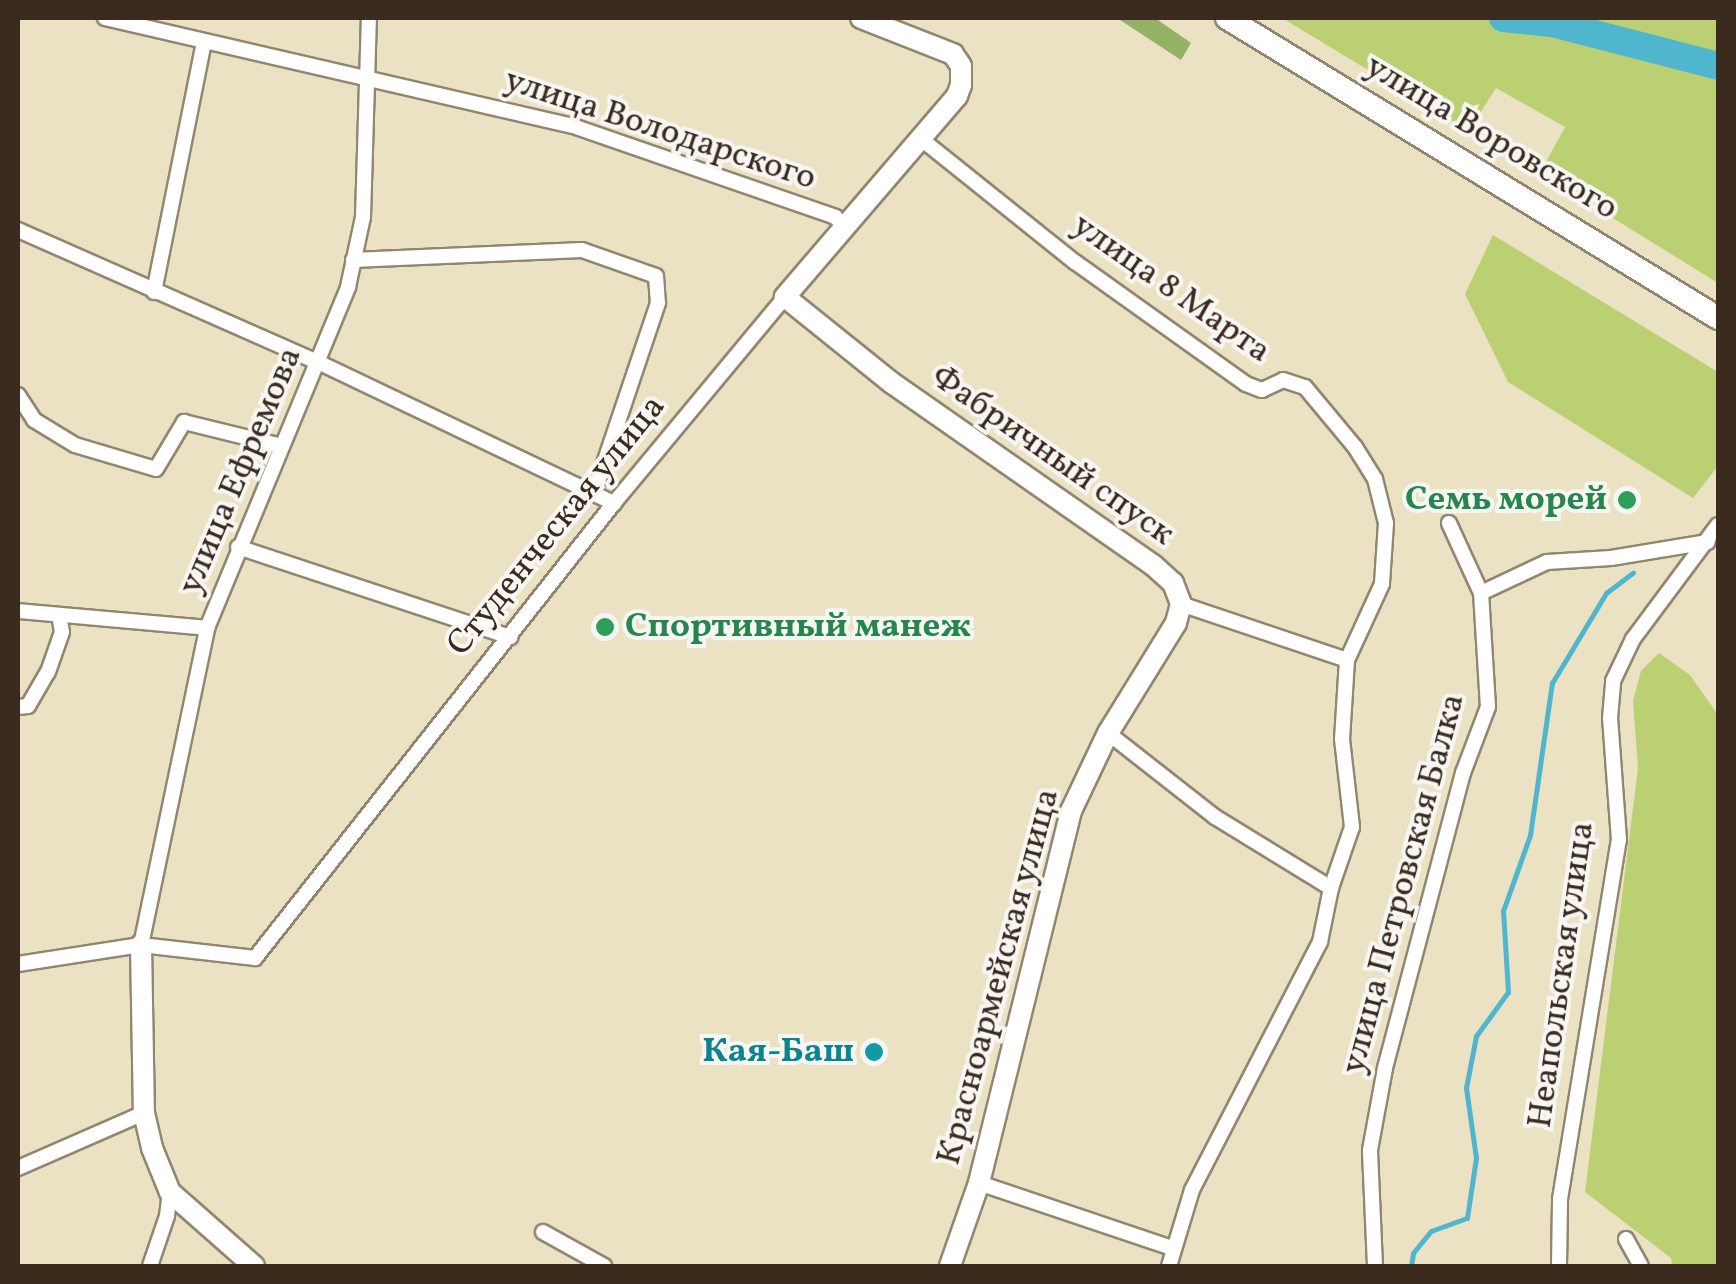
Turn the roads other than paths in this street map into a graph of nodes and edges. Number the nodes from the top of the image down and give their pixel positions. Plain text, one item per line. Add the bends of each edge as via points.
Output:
1 (105, 18) edge
2 (369, 18) edge
3 (862, 18) edge
4 (1228, 18) edge
5 (204, 42) junction
6 (367, 78) junction
7 (920, 138) junction
8 (844, 225) junction
9 (18, 230) edge
10 (353, 260) junction
11 (154, 292) junction
12 (785, 297) junction
13 (1718, 318) edge
14 (320, 363) junction
15 (18, 395) edge
16 (282, 446) junction
17 (594, 494) junction
18 (614, 503) junction
19 (1449, 523) dead end
20 (1718, 525) edge
21 (1708, 542) junction
22 (238, 548) junction
23 (1481, 593) junction
24 (1181, 604) junction
25 (18, 611) edge
26 (59, 615) junction
27 (207, 628) junction
28 (510, 637) junction
29 (1348, 660) junction
30 (18, 707) edge
31 (1108, 733) junction
32 (1331, 888) junction
33 (141, 946) junction
34 (18, 964) edge
35 (144, 1113) junction
36 (18, 1168) edge
37 (979, 1183) junction
38 (170, 1192) junction
39 (542, 1232) dead end
40 (1626, 1239) dead end
41 (1172, 1248) junction
42 (150, 1266) edge
43 (254, 1266) edge
44 (604, 1266) edge
45 (950, 1266) edge
46 (1169, 1266) edge
47 (1375, 1266) edge
48 (1560, 1266) edge
49 (1642, 1266) edge

1 - 5 street, улица Володарского
2 - 6 street, улица Ефремова
3 - 7 main road, Студенческая улица via 944,49 961,66 957,96
4 - 13 main road, улица Воровского
5 - 6 street, улица Володарского
5 - 11 street
6 - 8 street, улица Володарского via 570,125
6 - 10 street, улица Ефремова via 362,217
7 - 8 main road, Студенческая улица
7 - 29 street, улица 8 Марта via 1075,262 1246,384 1262,390 1296,382 1335,422 1375,479 1386,523 1382,584
8 - 12 main road, Студенческая улица
9 - 11 street
10 - 14 street, улица Ефремова
10 - 17 street via 582,250 656,276 658,303
11 - 14 street
12 - 18 street, Студенческая улица
12 - 24 main road, Фабричный спуск via 892,383 1153,565
14 - 16 street, улица Ефремова
14 - 17 street
15 - 16 street via 34,420 75,445 156,468 184,422
16 - 22 street, улица Ефремова
17 - 18 street
18 - 28 street, Студенческая улица
19 - 23 street, улица Петровская Балка
20 - 21 street, Неапольская улица
21 - 23 street via 1547,562
21 - 48 street, Неапольская улица via 1633,639 1613,681 1620,840 1562,1182
22 - 27 street, улица Ефремова
22 - 28 street
23 - 47 street, улица Петровская Балка via 1488,706 1463,772 1385,1068 1370,1150
24 - 29 street
24 - 31 main road, Красноармейская улица
25 - 26 street
26 - 27 street
26 - 30 street via 62,632 48,672 28,706
27 - 33 street, улица Ефремова
28 - 33 street, Студенческая улица via 255,958
29 - 32 street, улица 8 Марта via 1342,738 1352,827
31 - 32 street via 1215,817
31 - 37 main road, Красноармейская улица via 1072,811
32 - 41 street, улица 8 Марта via 1320,942 1192,1190
33 - 34 street
33 - 35 main road
35 - 36 street
35 - 38 main road
37 - 41 street
37 - 45 main road, Красноармейская улица
38 - 42 street
38 - 43 main road
39 - 44 street
40 - 49 street
41 - 46 street, улица 8 Марта

